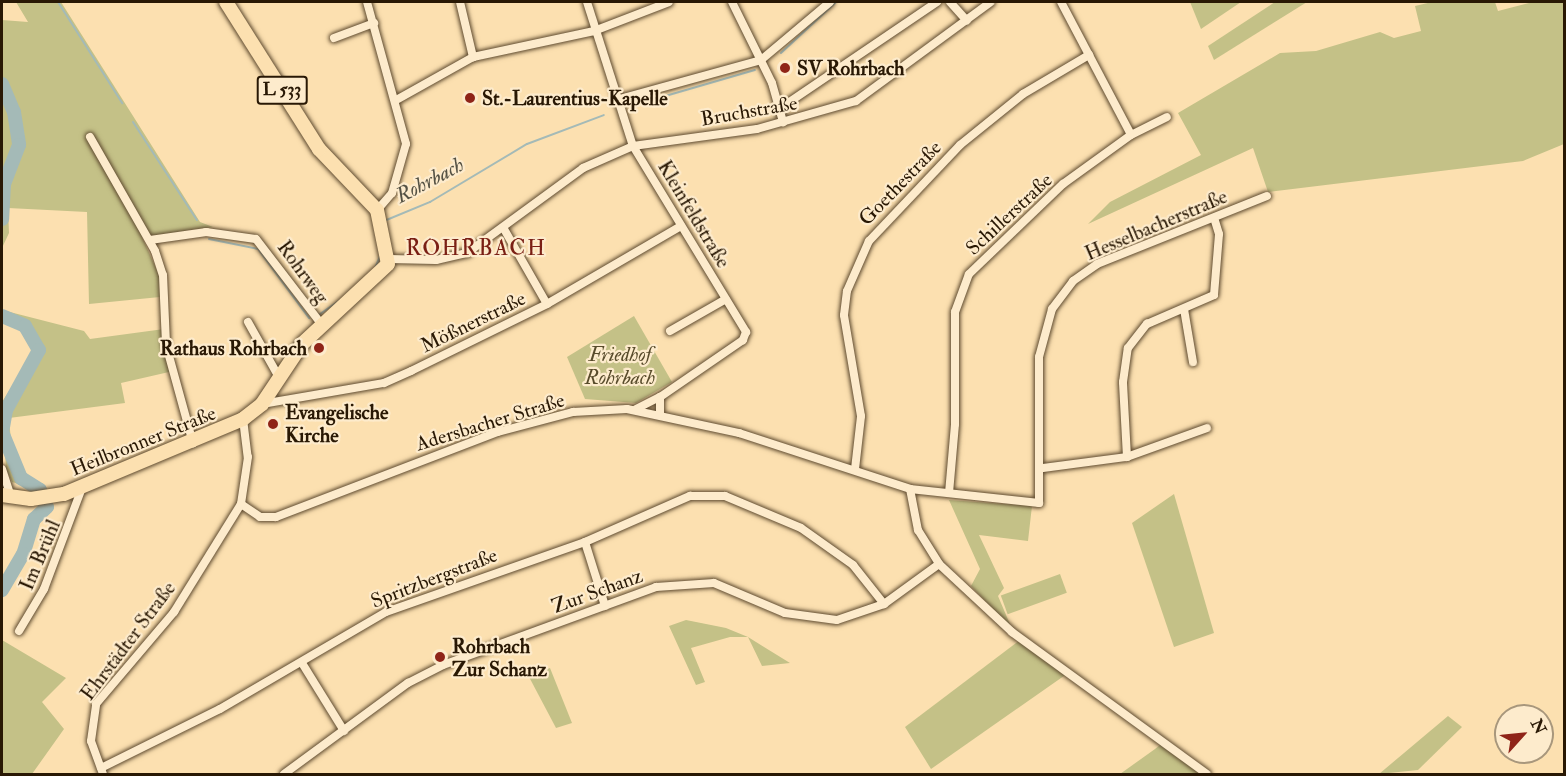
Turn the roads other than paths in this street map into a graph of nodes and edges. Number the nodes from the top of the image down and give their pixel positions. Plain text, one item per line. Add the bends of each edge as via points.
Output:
1 (226, 2) edge
2 (367, 2) edge
3 (460, 2) edge
4 (587, 2) edge
5 (669, 2) edge
6 (732, 2) edge
7 (830, 2) edge
8 (937, 2) edge
9 (950, 2) edge
10 (991, 2) edge
11 (1061, 2) edge
12 (966, 21) junction
13 (374, 23) junction
14 (594, 31) junction
15 (333, 38) dead end
16 (1089, 55) junction
17 (473, 57) junction
18 (761, 60) junction
19 (398, 99) junction
20 (616, 100) junction
21 (779, 109) junction
22 (1167, 117) dead end
23 (783, 123) junction
24 (1131, 135) junction
25 (90, 137) dead end
26 (633, 146) junction
27 (1267, 196) dead end
28 (380, 218) junction
29 (1214, 218) junction
30 (681, 226) junction
31 (504, 229) junction
32 (150, 240) junction
33 (389, 259) junction
34 (726, 298) junction
35 (547, 304) junction
36 (1184, 309) junction
37 (248, 322) dead end
38 (322, 325) junction
39 (670, 331) dead end
40 (1192, 362) dead end
41 (280, 379) junction
42 (660, 397) junction
43 (262, 404) junction
44 (635, 409) junction
45 (660, 414) junction
46 (243, 419) junction
47 (1207, 428) dead end
48 (193, 443) junction
49 (1127, 457) junction
50 (1043, 468) junction
51 (2, 469) edge
52 (855, 469) junction
53 (82, 488) junction
54 (910, 489) junction
55 (949, 493) junction
56 (6, 496) edge
57 (1039, 502) joint
58 (241, 504) junction
59 (585, 542) junction
60 (939, 564) junction
61 (884, 603) junction
62 (605, 606) junction
63 (19, 631) dead end
64 (302, 663) junction
65 (344, 731) junction
66 (102, 771) edge
67 (284, 774) edge
68 (1208, 774) edge

1 - 28 main road, L 533 via 318,149
2 - 13 street
3 - 17 street
4 - 14 street, Kleinfeldstraße
5 - 14 street
6 - 18 street
7 - 18 street
8 - 21 street
9 - 12 street
10 - 12 street, Bruchstraße
11 - 16 street
12 - 23 street, Bruchstraße via 877,90 829,112
13 - 15 street
13 - 19 street
14 - 17 street
14 - 20 street, Kleinfeldstraße
16 - 24 street
16 - 52 street, Goethestraße via 1023,94 960,145 868,241 847,291 844,315 861,417
17 - 19 street
18 - 20 street
18 - 21 street
19 - 28 street via 406,144 393,193
20 - 26 street, Kleinfeldstraße
21 - 23 street
22 - 24 street, Schillerstraße
23 - 26 street, Bruchstraße
24 - 55 street, Schillerstraße via 1063,184 969,274 955,312
25 - 32 street
26 - 30 street, Kleinfeldstraße
26 - 31 street, Bruchstraße via 583,168
27 - 29 street, Hesselbacherstraße
28 - 33 main road
29 - 36 street via 1219,234 1214,295
29 - 50 street, Hesselbacherstraße via 1097,264 1073,281 1052,309 1039,357
30 - 34 street, Kleinfeldstraße
30 - 35 street, Mößnerstraße
31 - 33 street, Bruchstraße via 452,257
31 - 35 street
32 - 38 street, Rohrweg via 206,232 256,239
32 - 48 street via 162,275 166,345
33 - 38 main road, Heilbronner Straße via 378,278
34 - 39 street, Kleinfeldstraße
34 - 42 street, Kleinfeldstraße via 746,332 743,340
35 - 43 street, Mößnerstraße via 384,382
36 - 40 street
36 - 49 street via 1148,324 1128,348 1123,382
37 - 41 street
38 - 41 main road, Heilbronner Straße
41 - 43 main road, Heilbronner Straße
42 - 44 street, Kleinfeldstraße
42 - 45 street
43 - 46 main road, Heilbronner Straße
44 - 45 street, Adersbacher Straße
44 - 58 street, Adersbacher Straße via 573,412 498,432 276,517 248,513
45 - 52 street, Adersbacher Straße
46 - 48 main road, Heilbronner Straße
46 - 58 street via 248,457
47 - 49 street
48 - 53 main road, Heilbronner Straße
49 - 50 street
50 - 57 street, Hesselbacherstraße
51 - 56 street
52 - 54 street, Adersbacher Straße
53 - 56 main road, Heilbronner Straße via 31,499
53 - 63 street, Im Brühl via 44,589
54 - 55 street, Adersbacher Straße
54 - 60 street via 918,531
55 - 57 street, Adersbacher Straße
58 - 66 street, Ehrstädter Straße via 174,612 96,704 91,741
59 - 61 street, Spritzbergstraße via 662,505 690,496 725,496 767,509 810,533 853,565
59 - 62 street
59 - 64 street, Spritzbergstraße via 386,612
60 - 61 street, Zur Schanz
60 - 68 street via 1012,632
61 - 62 street, Zur Schanz via 837,620 805,619 700,581 656,587
62 - 65 street, Zur Schanz via 443,665
64 - 65 street
64 - 66 street, Spritzbergstraße
65 - 67 street, Zur Schanz

